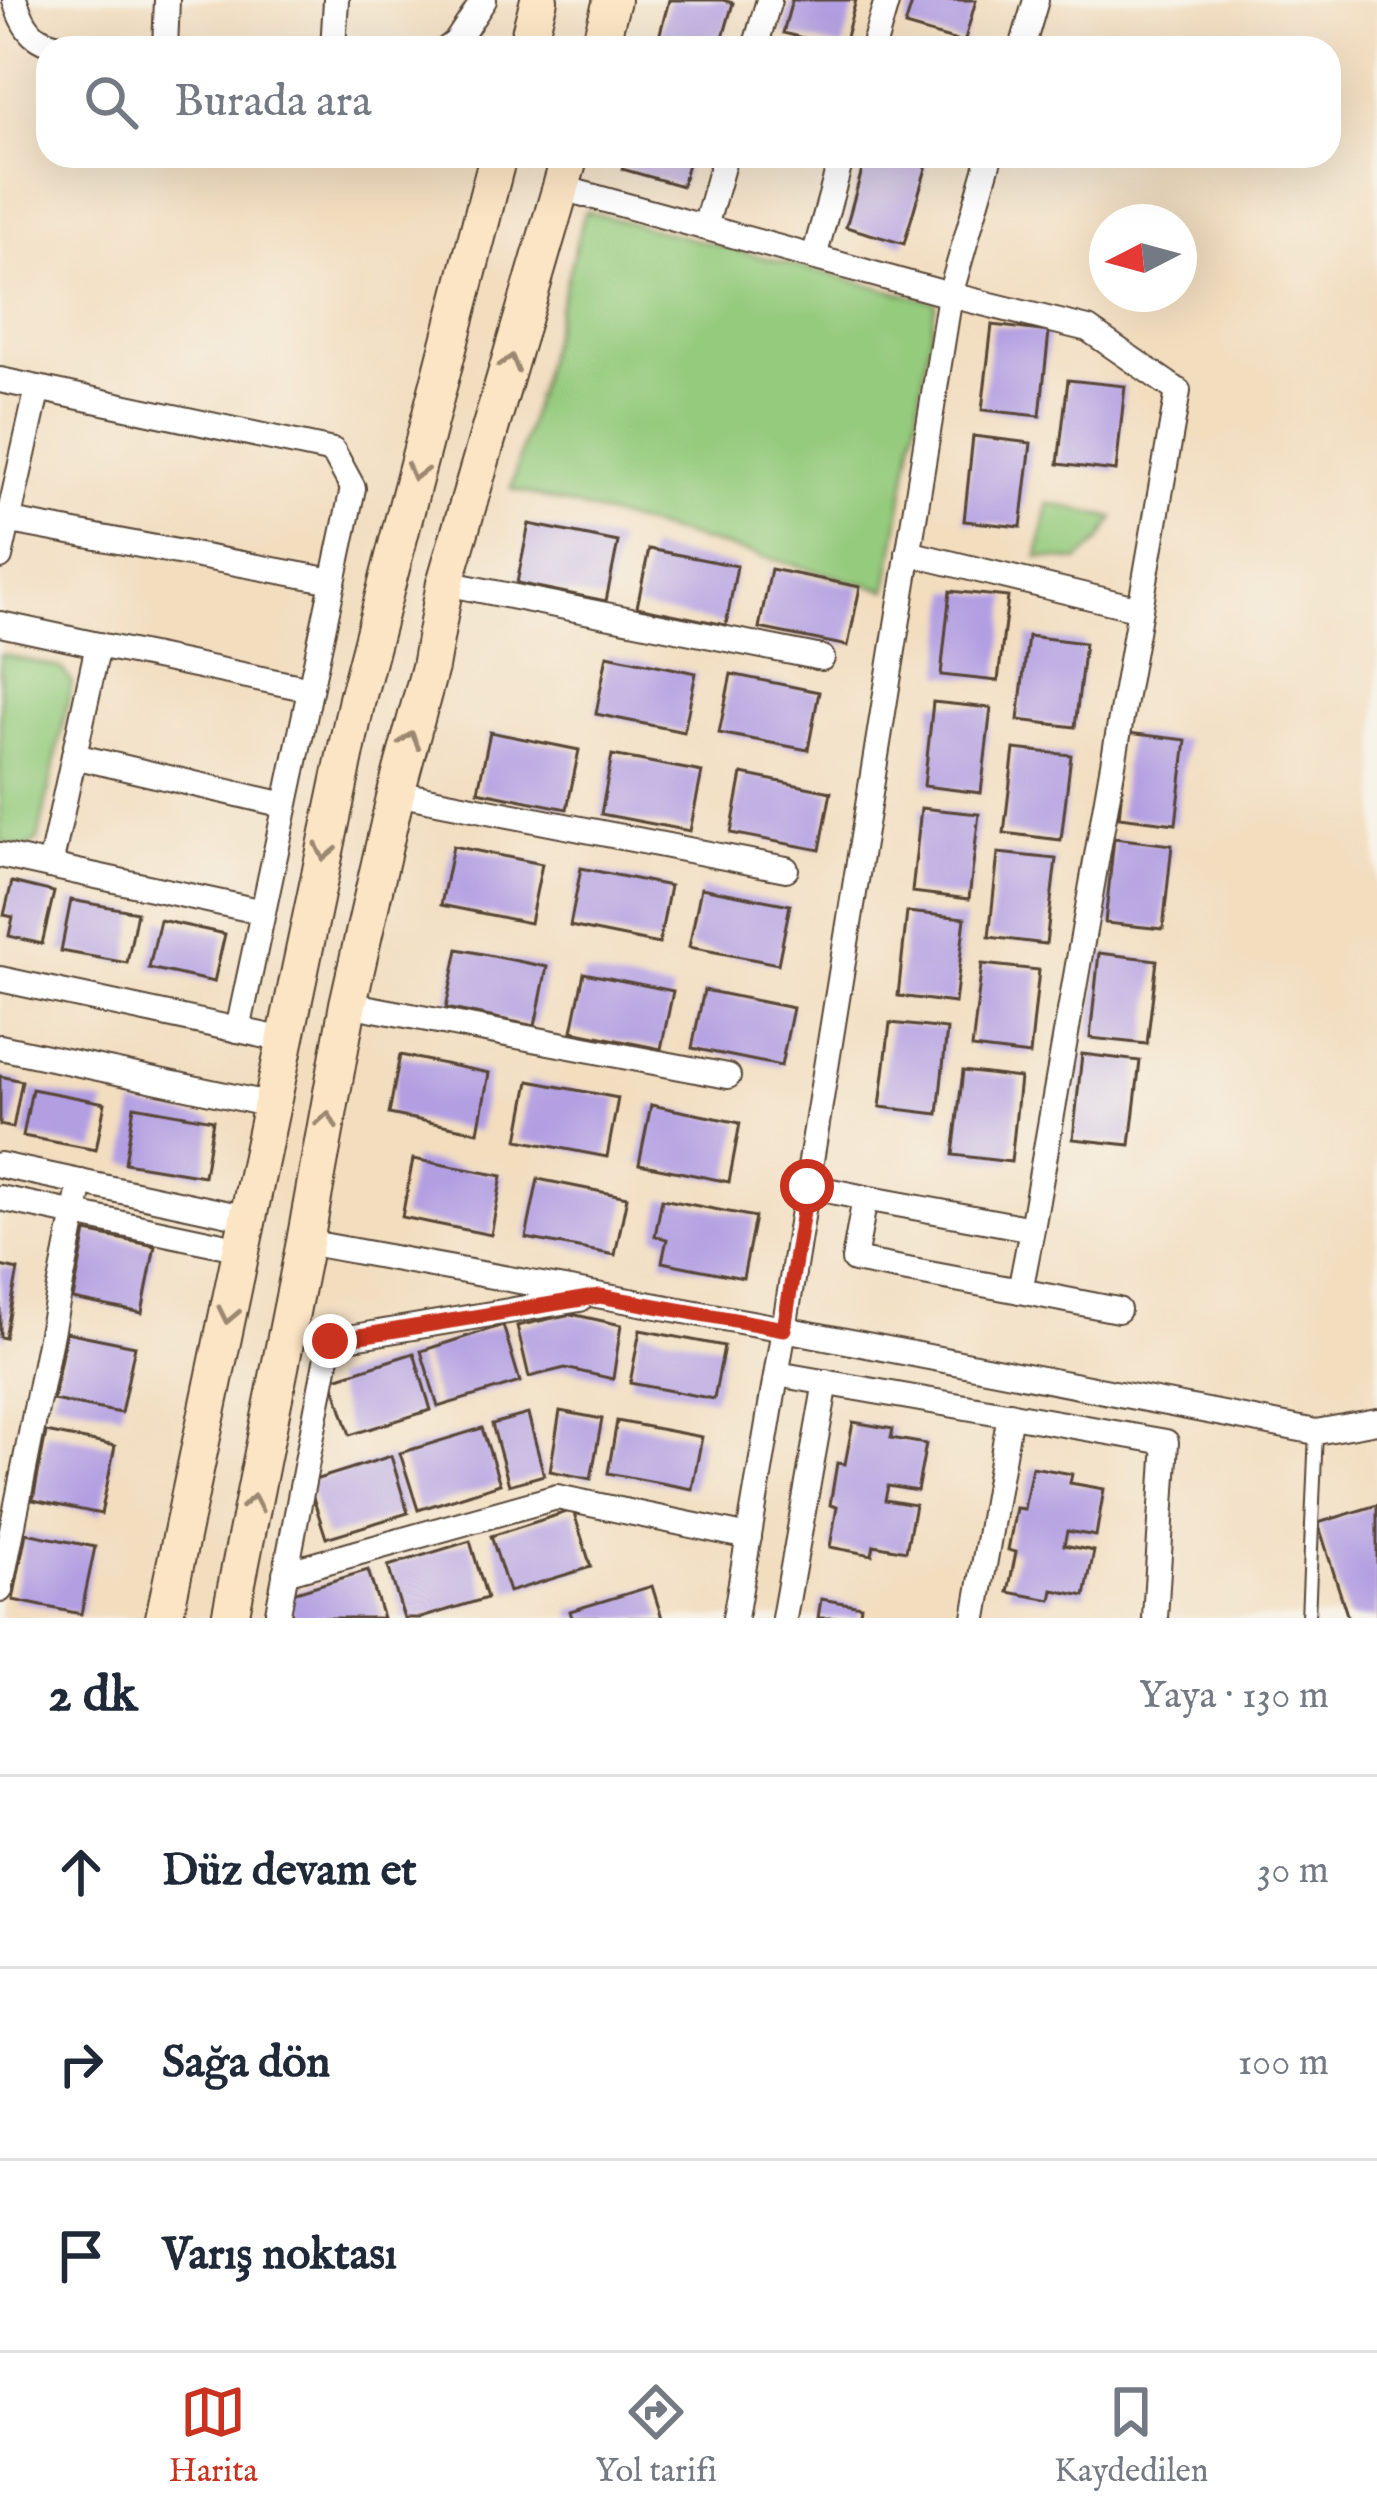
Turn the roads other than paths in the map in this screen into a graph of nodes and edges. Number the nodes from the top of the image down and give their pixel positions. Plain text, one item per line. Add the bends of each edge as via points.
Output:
1 (15, 0) edge
2 (166, 0) edge
3 (336, 0) edge
4 (484, 0) edge
5 (539, 0) edge
6 (611, 0) edge
7 (769, 0) edge
8 (886, 0) edge
9 (1036, 0) edge
10 (36, 36) edge
11 (165, 36) edge
12 (334, 36) edge
13 (461, 36) edge
14 (529, 36) edge
15 (602, 36) edge
16 (758, 36) edge
17 (876, 36) edge
18 (1026, 36) edge
19 (495, 168) edge
20 (722, 168) edge
21 (839, 168) edge
22 (987, 168) edge
23 (566, 172) edge
24 (705, 227) junction
25 (814, 257) junction
26 (950, 295) junction
27 (0, 380) edge
28 (38, 388) junction
29 (5, 520) edge
30 (908, 553) junction
31 (0, 557) edge
32 (333, 580) junction
33 (446, 583) junction
34 (1140, 609) junction
35 (0, 623) edge
36 (98, 645) junction
37 (822, 658) dead end
38 (310, 689) junction
39 (74, 756) junction
40 (396, 793) junction
41 (286, 806) junction
42 (0, 855) edge
43 (50, 866) junction
44 (786, 869) dead end
45 (263, 912) junction
46 (0, 979) edge
47 (348, 1004) junction
48 (238, 1030) junction
49 (285, 1040) junction
50 (0, 1047) edge
51 (728, 1076) dead end
52 (272, 1105) junction
53 (0, 1165) edge
54 (80, 1182) junction
55 (807, 1186) junction
56 (0, 1198) edge
57 (866, 1198) junction
58 (75, 1214) junction
59 (1032, 1229) junction
60 (245, 1233) junction
61 (305, 1242) junction
62 (1020, 1291) junction
63 (600, 1296) junction
64 (1118, 1310) dead end
65 (784, 1329) junction
66 (777, 1374) junction
67 (826, 1382) junction
68 (1010, 1414) junction
69 (1377, 1421) edge
70 (1316, 1432) junction
71 (749, 1537) junction
72 (285, 1573) junction
73 (0, 1589) edge
74 (164, 1618) edge
75 (230, 1618) edge
76 (277, 1618) edge
77 (735, 1618) edge
78 (784, 1618) edge
79 (975, 1618) edge
80 (1155, 1618) edge
81 (1308, 1618) edge

1 - 10 street
2 - 11 street
3 - 12 street
4 - 13 street
5 - 14 main road
6 - 15 main road
7 - 16 street
8 - 17 street
9 - 18 street
19 -> 49 main road via 357,699
20 - 24 street
21 - 25 street
22 - 26 street
23 - 24 street
33 -> 23 main road
24 - 25 street
25 - 26 street
26 - 30 street
26 - 34 street via 1088,329 1178,391
27 - 28 street
28 - 29 street
28 - 32 street via 333,451 353,488
29 - 31 street
29 - 32 street
30 - 34 street
30 - 55 street
32 - 38 street
33 - 37 street
40 -> 33 main road
34 - 59 street
35 - 36 street
36 - 38 street
36 - 39 street
38 - 41 street
39 - 41 street
39 - 43 street
40 - 44 street
40 - 47 main road
41 - 45 street
42 - 43 street
43 - 45 street
45 - 48 street
46 - 48 street
47 - 51 street
61 -> 47 main road
48 - 49 street
49 - 52 main road
50 - 52 street
52 - 60 main road
53 - 54 street
54 - 58 street
54 - 60 street
55 - 57 street
55 - 65 street
56 - 58 street
57 - 59 street
57 - 62 street via 854,1260
58 - 60 street
58 - 73 street
59 - 62 street
60 -> 74 main road
61 - 63 street
75 -> 61 main road
62 - 64 street
63 - 65 street
63 - 72 street via 330,1341
65 - 66 street
65 - 70 street
66 - 67 street
66 - 71 street
67 - 68 street
67 - 78 street
68 - 79 street
68 - 80 street via 1166,1442
69 - 70 street
70 - 81 lane
71 - 72 street via 557,1497
71 - 77 street
72 - 76 street

